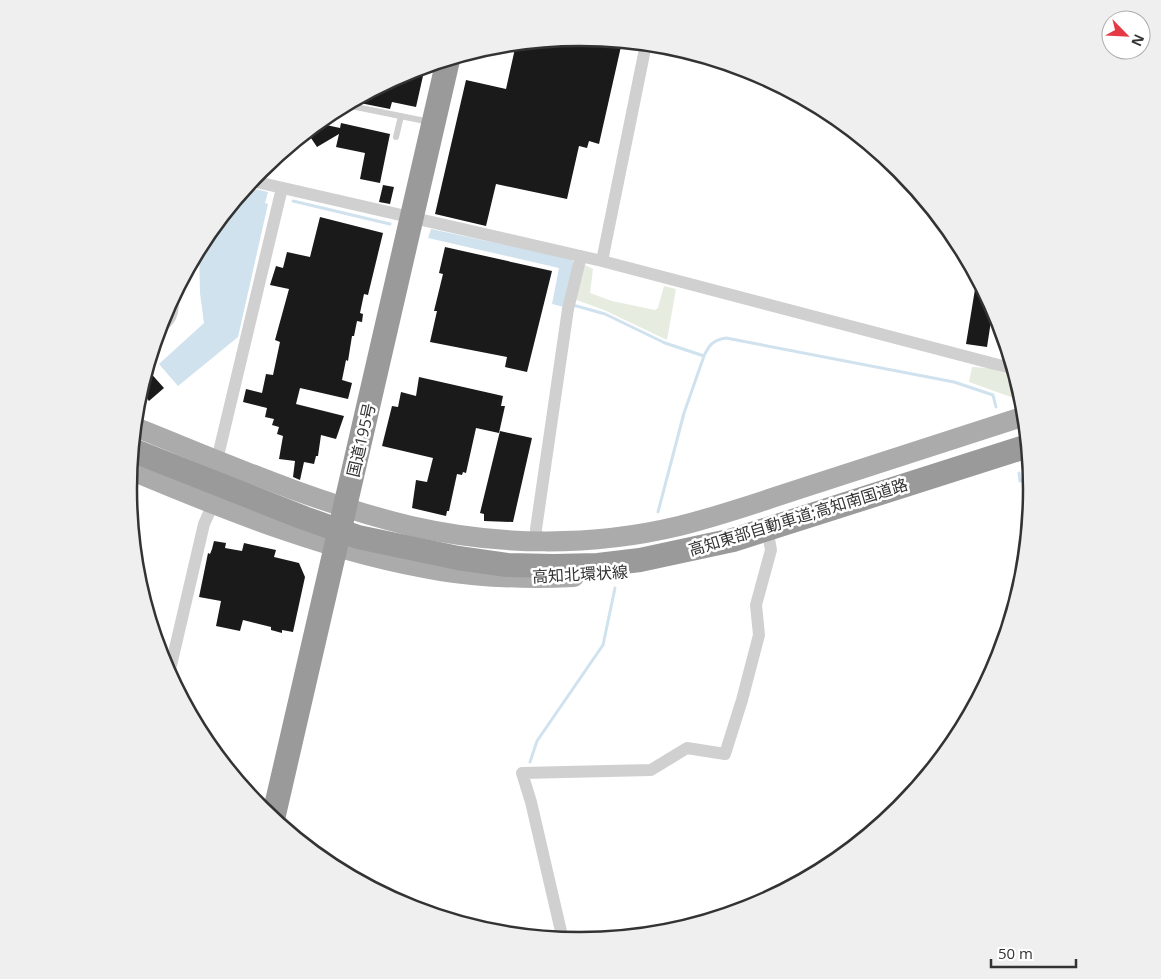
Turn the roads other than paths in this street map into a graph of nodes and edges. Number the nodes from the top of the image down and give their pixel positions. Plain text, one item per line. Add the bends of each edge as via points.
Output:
1 (645, 51) edge
2 (446, 67) edge
3 (358, 107) edge
4 (401, 116) junction
5 (433, 122) junction
6 (396, 137) dead end
7 (260, 183) edge
8 (282, 188) junction
9 (411, 218) junction
10 (581, 256) junction
11 (602, 261) junction
12 (1007, 368) edge
13 (1018, 418) edge
14 (142, 430) edge
15 (1022, 448) edge
16 (139, 453) edge
17 (1023, 459) edge
18 (217, 460) junction
19 (138, 473) edge
20 (213, 504) junction
21 (345, 508) junction
22 (769, 539) junction
23 (537, 541) junction
24 (336, 546) junction
25 (172, 661) edge
26 (275, 811) edge
27 (560, 932) edge

1 - 11 street
2 - 5 highway, 国道195号
3 - 4 lane
4 - 5 lane
4 - 6 lane
5 - 9 highway, 国道195号
7 - 8 street
8 - 9 street
8 - 18 street
9 - 10 street
9 - 21 highway, 国道195号
10 - 11 street
10 - 23 street via 569,304 536,529
11 - 12 street
13 - 23 main road, 高知北環状線 via 704,520 638,534
14 - 18 main road, 高知北環状線
15 - 16 highway, 高知東部自動車道;高知南国道路, bridge via 734,540 598,566 507,564 458,558 358,537
17 - 22 main road, 高知北環状線
18 - 21 main road, 高知北環状線
19 - 20 main road, 高知北環状線
20 - 24 main road, 高知北環状線
20 - 25 street via 204,524
21 - 23 main road, 高知北環状線 via 445,532
21 - 24 highway, 国道195号
22 - 24 main road, 高知北環状線 via 647,570 550,578 442,571
22 - 27 street via 771,550 756,605 760,636 725,754 687,748 651,770 522,773
24 - 26 highway, 国道195号

